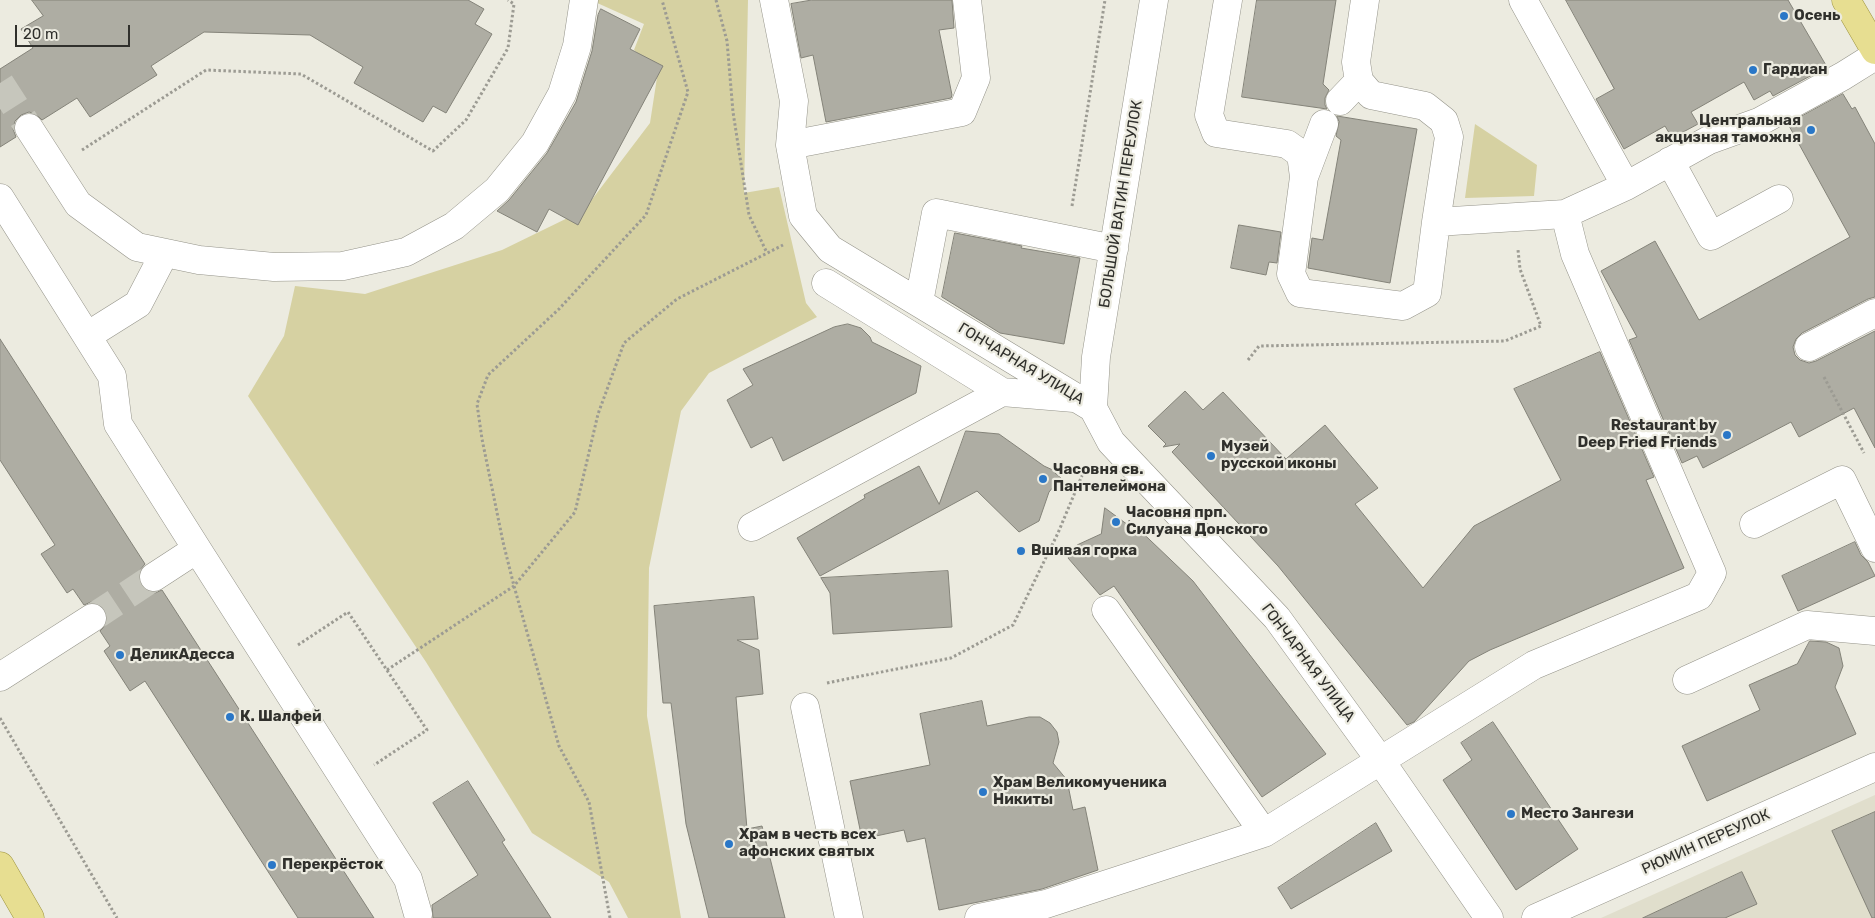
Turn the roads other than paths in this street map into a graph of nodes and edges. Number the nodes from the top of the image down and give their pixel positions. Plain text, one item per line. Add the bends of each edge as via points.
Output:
1 (584, 0) edge
2 (774, 0) edge
3 (967, 0) edge
4 (1154, 0) edge
5 (1228, 0) edge
6 (1365, 0) edge
7 (1523, 0) edge
8 (1846, 0) edge
9 (1875, 50) edge
10 (1875, 56) edge
11 (1359, 81) junction
12 (1340, 101) dead end
13 (1324, 124) dead end
14 (29, 128) tunnel mouth
15 (790, 145) junction
16 (1670, 161) junction
17 (1304, 177) junction
18 (1626, 186) junction
19 (0, 198) edge
20 (1779, 199) dead end
21 (1565, 214) junction
22 (1436, 222) junction
23 (1114, 249) junction
24 (164, 254) junction
25 (826, 283) dead end
26 (919, 302) junction
27 (1875, 313) edge
28 (87, 336) junction
29 (1809, 347) road end
30 (1002, 392) junction
31 (1086, 403) junction
32 (1754, 524) dead end
33 (752, 527) dead end
34 (1875, 548) edge
35 (198, 549) junction
36 (154, 577) tunnel mouth
37 (1106, 610) dead end
38 (92, 618) tunnel mouth
39 (1875, 631) edge
40 (0, 677) edge
41 (1687, 680) dead end
42 (806, 707) road end
43 (1380, 760) junction
44 (1875, 767) edge
45 (1264, 833) junction
46 (0, 866) edge
47 (418, 914) dead end
48 (30, 918) edge
49 (849, 918) edge
50 (980, 918) edge
51 (1490, 918) edge
52 (1536, 918) edge

1 - 24 street via 577,46 562,94 535,143 497,190 454,226 406,252 342,266 274,267
2 - 15 street via 794,101
3 - 15 street via 976,78 962,112
4 - 23 street, БОЛЬШОЙ ВАТИН ПЕРЕУЛОК
5 - 17 street via 1208,115 1216,133 1287,144 1301,154
6 - 11 street via 1356,62
7 - 18 street
8 - 9 main road
10 - 16 street via 1759,122 1709,140
11 - 12 street
11 - 22 street via 1371,95 1425,106 1444,121 1449,137
13 - 17 street
14 - 24 street via 78,204 137,247
15 - 26 street, ГОНЧАРНАЯ УЛИЦА via 803,216 822,239
16 - 18 street
16 - 20 street via 1711,236
17 - 22 street via 1291,274 1300,293 1403,306 1427,293
18 - 21 street
19 - 28 street
21 - 22 street
21 - 43 street via 1575,254 1712,573 1699,596 1534,665
23 - 26 street via 936,213
23 - 31 street, БОЛЬШОЙ ВАТИН ПЕРЕУЛОК
24 - 28 street via 138,304
25 - 30 street
26 - 31 street, ГОНЧАРНАЯ УЛИЦА
27 - 29 street
28 - 35 street via 112,376 118,424
30 - 31 street
30 - 33 street
31 - 43 street, ГОНЧАРНАЯ УЛИЦА via 1112,442 1277,618
32 - 34 street via 1842,480
35 - 36 street
35 - 47 street via 408,879
37 - 45 street
38 - 40 street
39 - 41 street via 1807,625
42 - 49 street
43 - 45 street
43 - 51 street, ГОНЧАРНАЯ УЛИЦА
44 - 52 street, РЮМИН ПЕРЕУЛОК
45 - 50 street via 1046,904
46 - 48 main road

